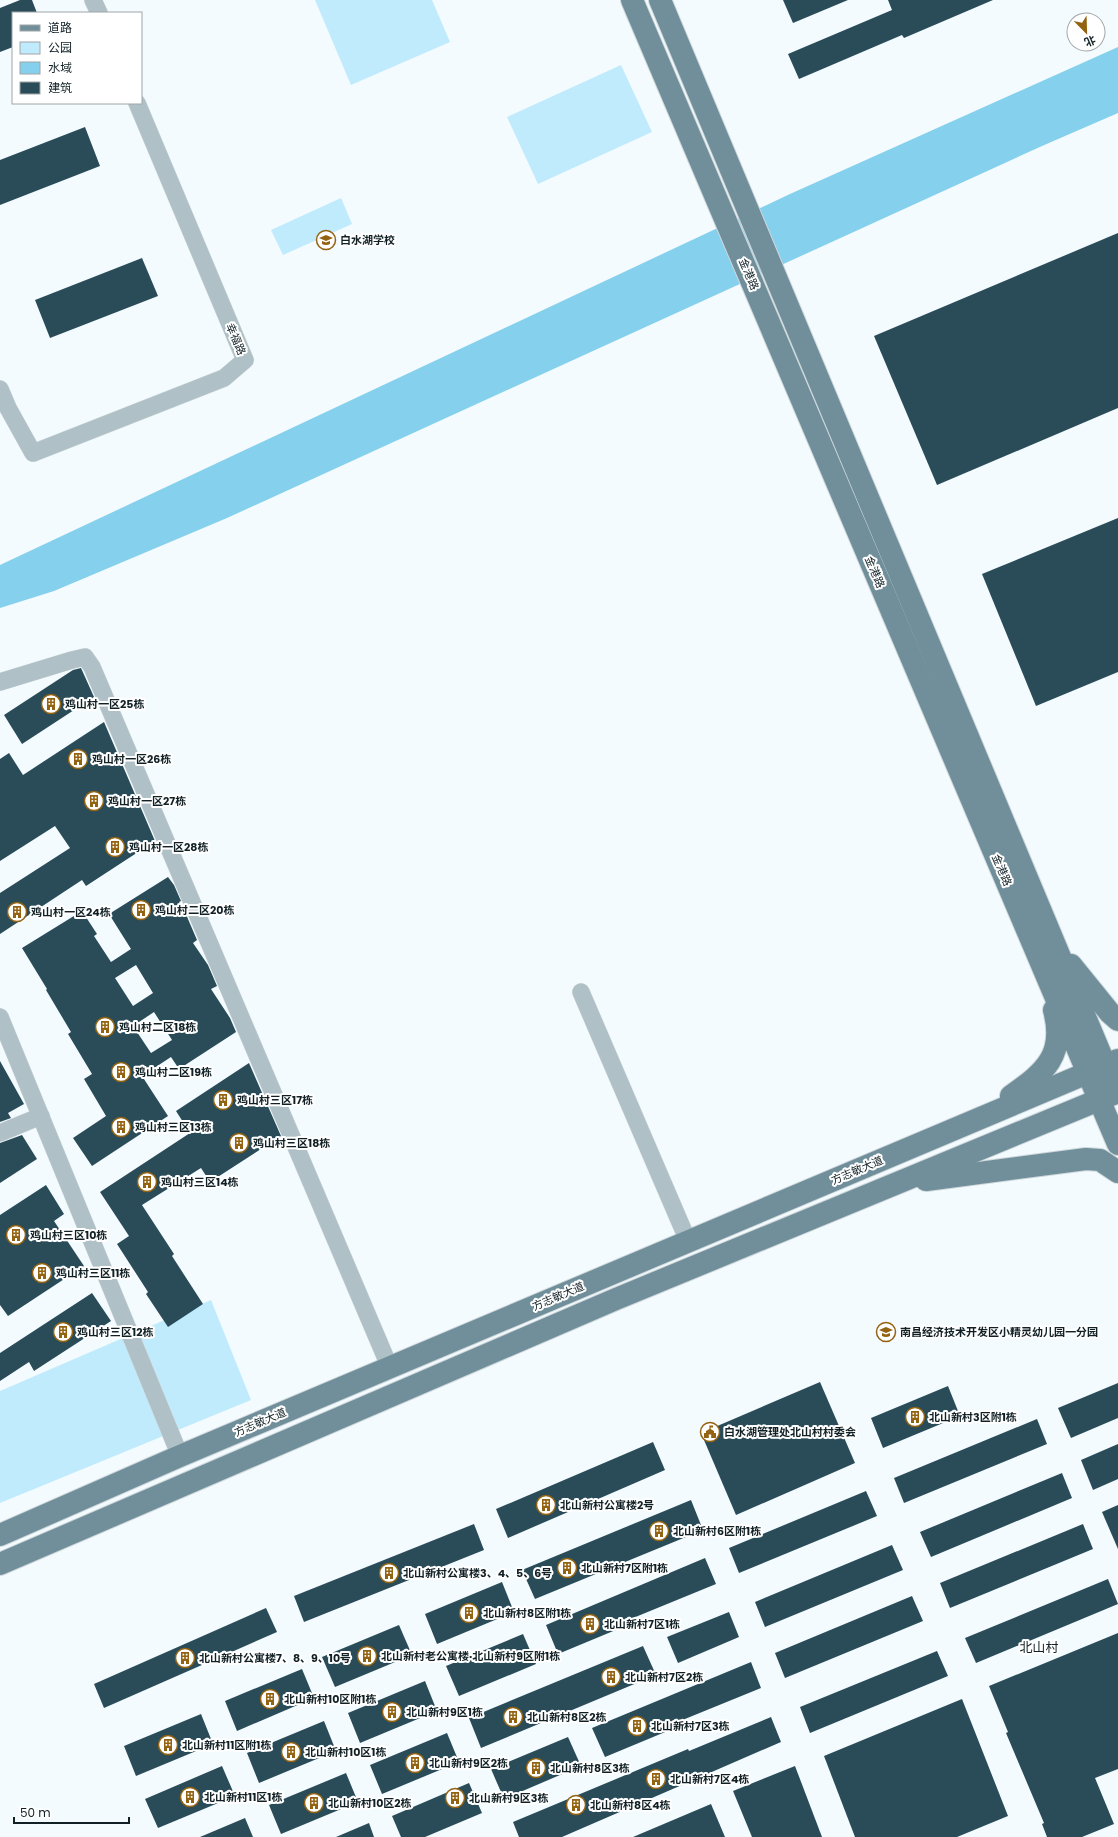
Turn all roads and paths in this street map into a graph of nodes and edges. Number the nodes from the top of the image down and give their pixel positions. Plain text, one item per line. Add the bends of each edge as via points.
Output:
1 (93, 0) edge
2 (632, 0) edge
3 (660, 0) edge
4 (99, 12) edge
5 (137, 104) edge
6 (0, 389) edge
7 (0, 682) edge
8 (1046, 948) junction
9 (581, 992) dead end
10 (0, 1017) edge
11 (1118, 1020) edge
12 (1104, 1066) edge
13 (1113, 1096) edge
14 (40, 1116) junction
15 (980, 1118) junction
16 (0, 1133) edge
17 (1118, 1144) edge
18 (1118, 1172) edge
19 (895, 1184) junction
20 (688, 1241) junction
21 (390, 1368) junction
22 (180, 1456) junction
23 (0, 1535) edge
24 (0, 1564) edge

1 - 4 street
2 - 8 main road, 金港路 via 758,297
3 - 8 main road, 金港路 via 780,287
5 - 6 street, 幸福路 via 245,360 224,378 33,453
7 - 21 street via 78,658 85,657 92,667
8 - 11 main road
8 - 12 main road, 金港路
8 - 15 main road via 1058,1025 1057,1046 1050,1062 1034,1080
9 - 20 street
10 - 14 street
12 - 13 main road, 金港路
12 - 15 main road, 方志敏大道
13 - 17 main road, 金港路
13 - 19 main road
14 - 16 street
14 - 22 street
15 - 20 main road, 方志敏大道
18 - 19 main road via 1100,1160 1086,1159
19 - 24 main road via 616,1299
20 - 21 main road, 方志敏大道
21 - 22 main road, 方志敏大道
22 - 23 main road, 方志敏大道

